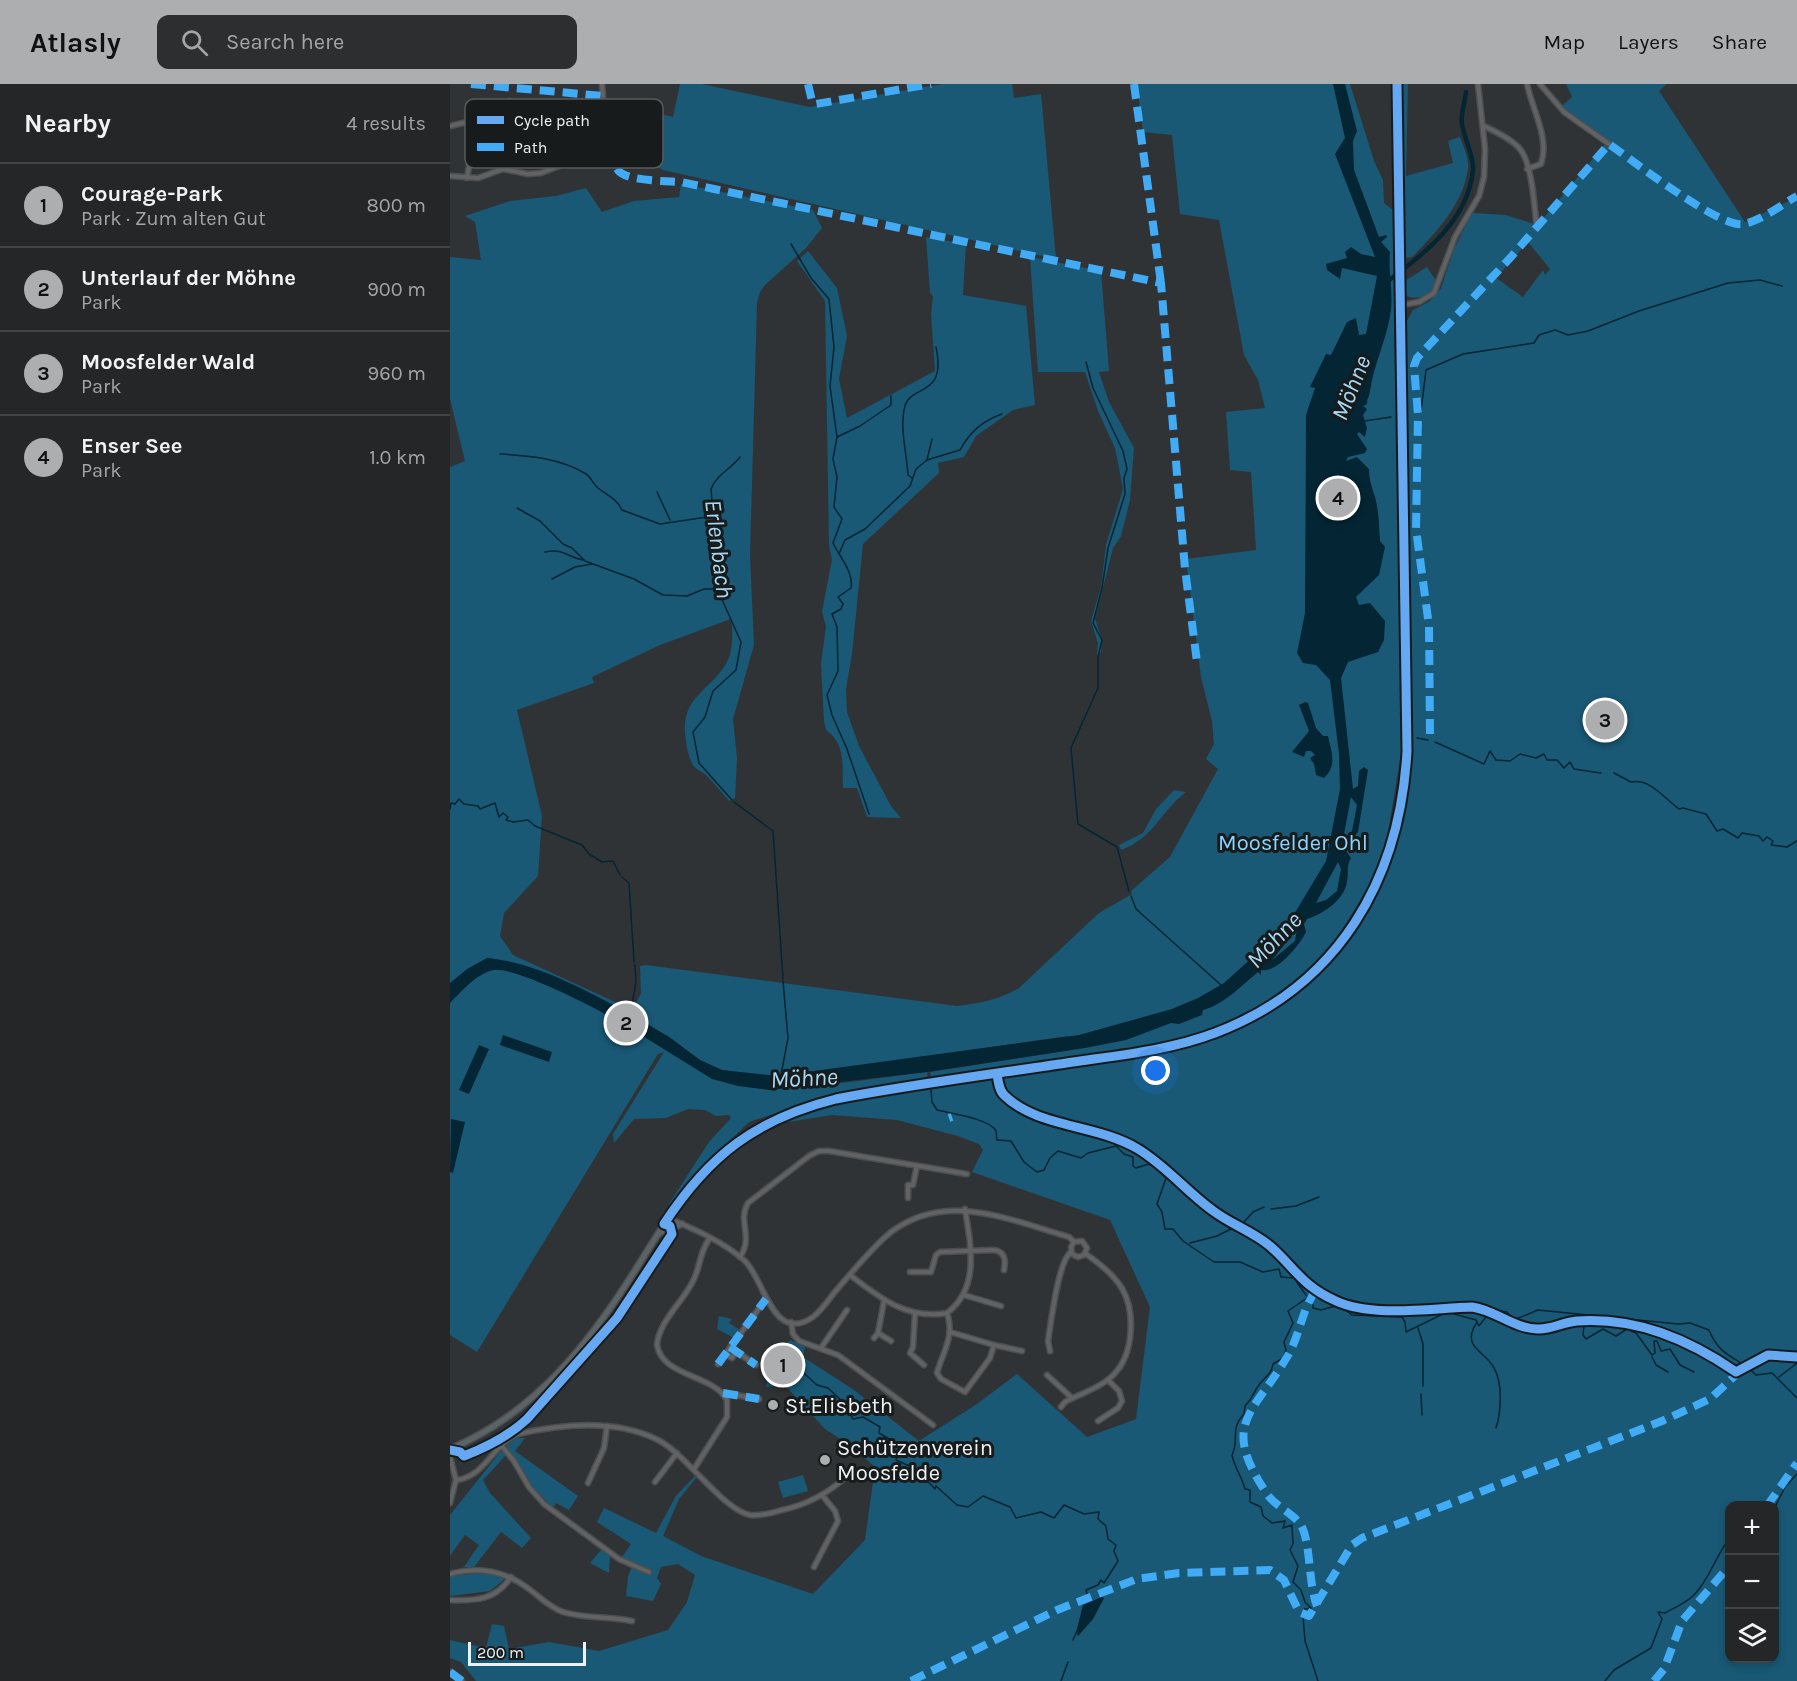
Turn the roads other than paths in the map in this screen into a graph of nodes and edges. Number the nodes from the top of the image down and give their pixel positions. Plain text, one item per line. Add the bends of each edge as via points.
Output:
1 (602, 84) edge
2 (1397, 84) edge
3 (1478, 84) edge
4 (1527, 84) edge
5 (1540, 84) edge
6 (603, 96) dead end
7 (465, 123) edge
8 (450, 126) edge
9 (1484, 126) junction
10 (1609, 144) dead end
11 (469, 168) edge
12 (555, 168) edge
13 (1527, 169) junction
14 (450, 177) edge
15 (467, 178) junction
16 (1537, 228) dead end
17 (1401, 304) junction
18 (917, 1166) junction
19 (967, 1174) dead end
20 (908, 1198) dead end
21 (965, 1209) junction
22 (668, 1218) junction
23 (682, 1224) junction
24 (658, 1234) junction
25 (710, 1238) junction
26 (1074, 1242) junction
27 (970, 1251) junction
28 (1071, 1252) junction
29 (1086, 1254) junction
30 (740, 1257) junction
31 (1004, 1270) dead end
32 (910, 1272) dead end
33 (850, 1275) junction
34 (964, 1296) junction
35 (766, 1299) junction
36 (884, 1301) junction
37 (1001, 1306) dead end
38 (847, 1310) dead end
39 (915, 1313) junction
40 (947, 1313) junction
41 (791, 1322) junction
42 (950, 1332) junction
43 (878, 1333) junction
44 (874, 1338) dead end
45 (891, 1341) dead end
46 (994, 1345) junction
47 (730, 1347) junction
48 (821, 1348) junction
49 (1022, 1351) dead end
50 (1050, 1351) dead end
51 (736, 1352) junction
52 (726, 1353) junction
53 (718, 1364) dead end
54 (756, 1365) dead end
55 (924, 1365) dead end
56 (1047, 1375) dead end
57 (1108, 1380) junction
58 (723, 1393) junction
59 (1072, 1398) junction
60 (759, 1399) dead end
61 (1061, 1407) dead end
62 (1098, 1421) dead end
63 (933, 1425) dead end
64 (607, 1426) junction
65 (501, 1445) junction
66 (450, 1449) edge
67 (677, 1453) junction
68 (450, 1457) edge
69 (694, 1469) junction
70 (846, 1477) dead end
71 (456, 1480) junction
72 (655, 1482) dead end
73 (588, 1483) dead end
74 (822, 1495) junction
75 (450, 1503) edge
76 (814, 1567) dead end
77 (649, 1572) dead end
78 (450, 1574) edge
79 (511, 1577) junction
80 (450, 1600) edge
81 (632, 1621) dead end
82 (450, 1672) edge
83 (462, 1681) edge

1 - 6 street
2 - 17 main road
3 - 9 street
4 - 13 street via 1544,153 1541,164
5 - 10 street via 1564,112
7 - 8 street
9 - 13 street via 1520,149
9 - 17 street via 1484,177 1479,196 1455,237 1438,285 1427,299
11 - 15 street
12 - 15 street via 528,174 502,169 481,178
13 - 16 street
14 - 15 street
17 - 22 main road via 1405,784 1397,830 1383,872 1345,936 1284,996 1239,1022 1198,1038 1127,1054 854,1095 787,1113 757,1128 724,1152
18 - 19 street
18 - 20 street via 913,1185 908,1185
18 - 30 street via 829,1151 815,1153 748,1203 744,1215 747,1243
21 - 26 street via 1016,1220
21 - 27 street
21 - 33 street via 907,1221 884,1238
22 - 23 street
22 - 24 main road
23 - 24 main road
23 - 25 street
24 - 66 main road via 597,1329 554,1378 506,1418
25 - 30 street
25 - 58 street via 699,1255 694,1279 661,1329 657,1345 664,1360
26 - 28 street
26 - 29 street via 1086,1244
27 - 31 street via 1000,1251 1005,1259
27 - 32 street via 937,1253 931,1272
27 - 34 street via 970,1275
28 - 29 street via 1078,1257
28 - 50 street via 1060,1278 1048,1341
29 - 57 street via 1117,1281 1131,1309 1126,1358
30 - 35 street via 756,1275
33 - 36 street
33 - 41 street via 813,1317
34 - 37 street
34 - 40 street
35 - 41 street via 775,1314
35 - 47 street
36 - 39 street
36 - 43 street
38 - 48 street
39 - 40 street
39 - 55 street via 910,1353
40 - 42 street
41 - 48 street via 796,1339
42 - 46 street
42 - 46 street via 937,1373 962,1392 990,1358
43 - 44 street
43 - 45 street
46 - 49 street
47 - 51 street
47 - 52 street
48 - 63 street via 847,1361
51 - 52 street via 732,1358
51 - 54 street
52 - 53 street
56 - 59 street
57 - 59 street
57 - 62 street via 1119,1391 1122,1401
58 - 60 street
58 - 69 street via 728,1404 727,1418
59 - 61 street
64 - 65 street via 524,1433
64 - 67 street via 647,1435
64 - 73 street via 604,1448
65 - 71 street via 476,1474
65 - 77 street via 544,1504 619,1559
67 - 69 street
67 - 72 street
68 - 71 street
69 - 74 street via 749,1515 790,1509
70 - 74 street
71 - 75 street
74 - 76 street via 838,1521
78 - 79 street via 481,1570
79 - 80 street via 492,1596
79 - 81 street via 559,1610 583,1617
82 - 83 street

